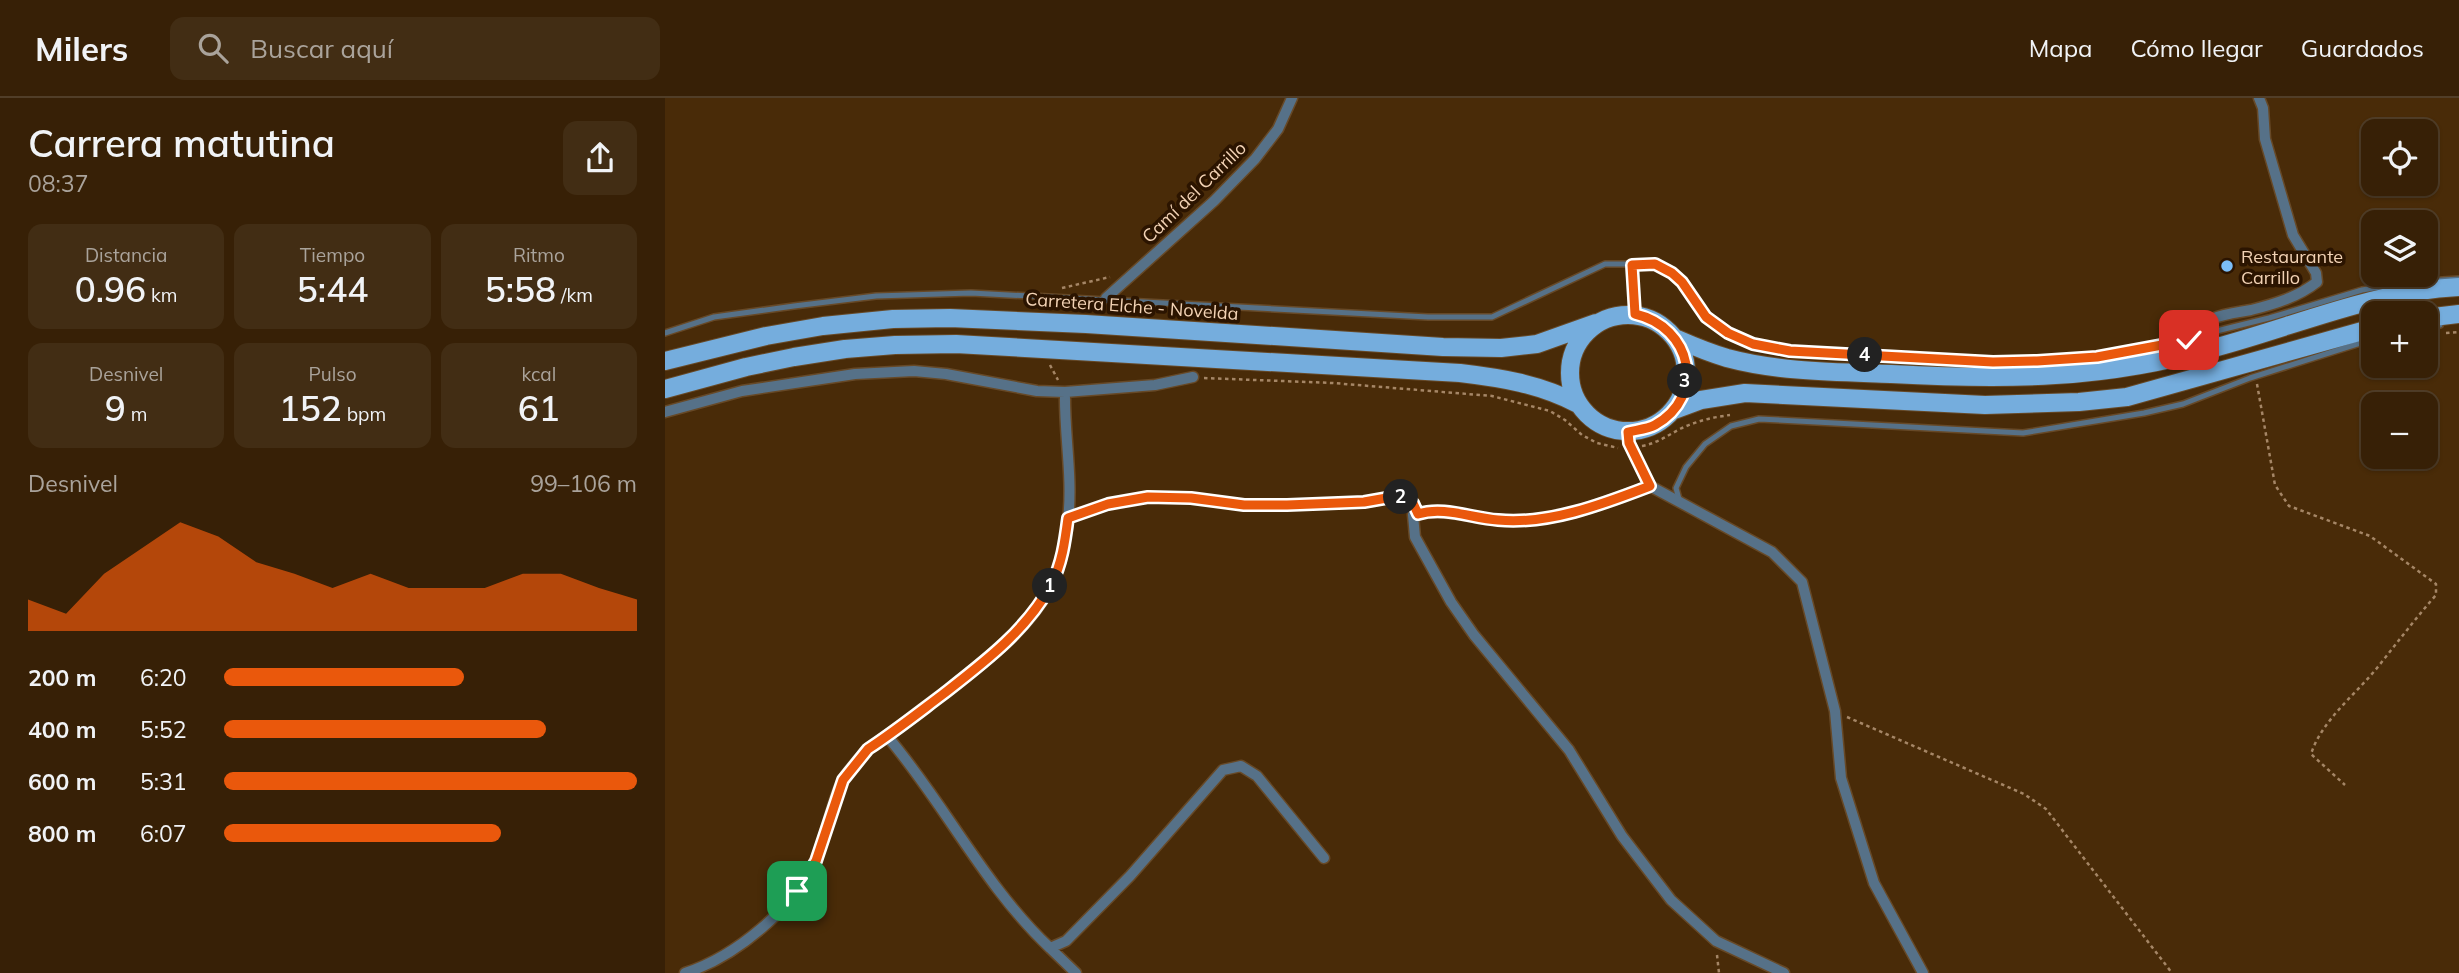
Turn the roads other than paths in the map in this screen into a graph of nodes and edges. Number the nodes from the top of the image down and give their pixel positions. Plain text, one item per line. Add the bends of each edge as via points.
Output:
1 (1291, 98) edge
2 (2259, 98) edge
3 (1632, 265) junction
4 (2459, 279) edge
5 (2459, 287) edge
6 (1105, 298) junction
7 (1635, 314) junction
8 (1596, 323) junction
9 (2361, 331) edge
10 (665, 333) edge
11 (1677, 339) junction
12 (2189, 340) junction
13 (2361, 343) edge
14 (665, 361) edge
15 (1193, 377) dead end
16 (665, 389) edge
17 (1065, 392) junction
18 (1578, 404) junction
19 (1674, 410) junction
20 (665, 412) edge
21 (1628, 432) junction
22 (1650, 486) junction
23 (1680, 502) junction
24 (887, 736) junction
25 (1324, 858) dead end
26 (1050, 947) junction
27 (685, 973) edge
28 (1076, 973) edge
29 (1784, 973) edge
30 (1923, 973) edge

1 - 6 street, Camí del Carrillo via 1278,129 1255,159
2 - 12 street via 2265,139 2293,235 2317,282 2302,294 2209,320
3 - 6 lane via 1605,264 1492,317
3 - 7 lane
3 - 12 lane via 1655,264 1672,273 1706,317 1728,333 1753,344 1790,351 2037,361 2097,357
4 - 12 lane via 2362,290
5 - 11 main road via 2379,298 2217,348 2137,366 2050,376 1979,378 1800,369 1728,358
6 - 10 lane via 971,293 876,296 714,317
7 - 8 main road via 1615,315
7 - 11 main road via 1663,324
8 - 14 main road, Carretera Elche - Novelda via 1537,344 1501,348 1005,319 894,319 766,336
8 - 18 main road via 1572,356 1570,381
9 - 19 main road via 2127,397 1985,405 1745,393
11 - 19 main road via 1686,361 1685,390
13 - 23 lane via 2183,404 2023,433 1759,419 1731,426 1705,444 1676,488
15 - 17 street via 1155,385
16 - 18 main road via 794,356 956,344 1460,373 1529,384
17 - 20 street via 914,371 766,387
17 - 24 street via 1070,499 1063,553 1052,583 1020,628
18 - 21 main road via 1598,423
19 - 21 main road via 1654,426
21 - 22 street
22 - 23 street
22 - 29 street via 1600,505 1544,518 1500,521 1429,510 1413,515 1415,537 1474,635 1569,750 1622,836 1671,900 1716,941
23 - 30 street via 1772,552 1801,582 1835,711 1841,778 1874,883
24 - 26 street via 995,886
24 - 27 street via 868,749 843,780 816,861 778,915 709,965
25 - 26 street via 1257,776 1241,766 1223,770 1130,876 1066,941
26 - 28 street

